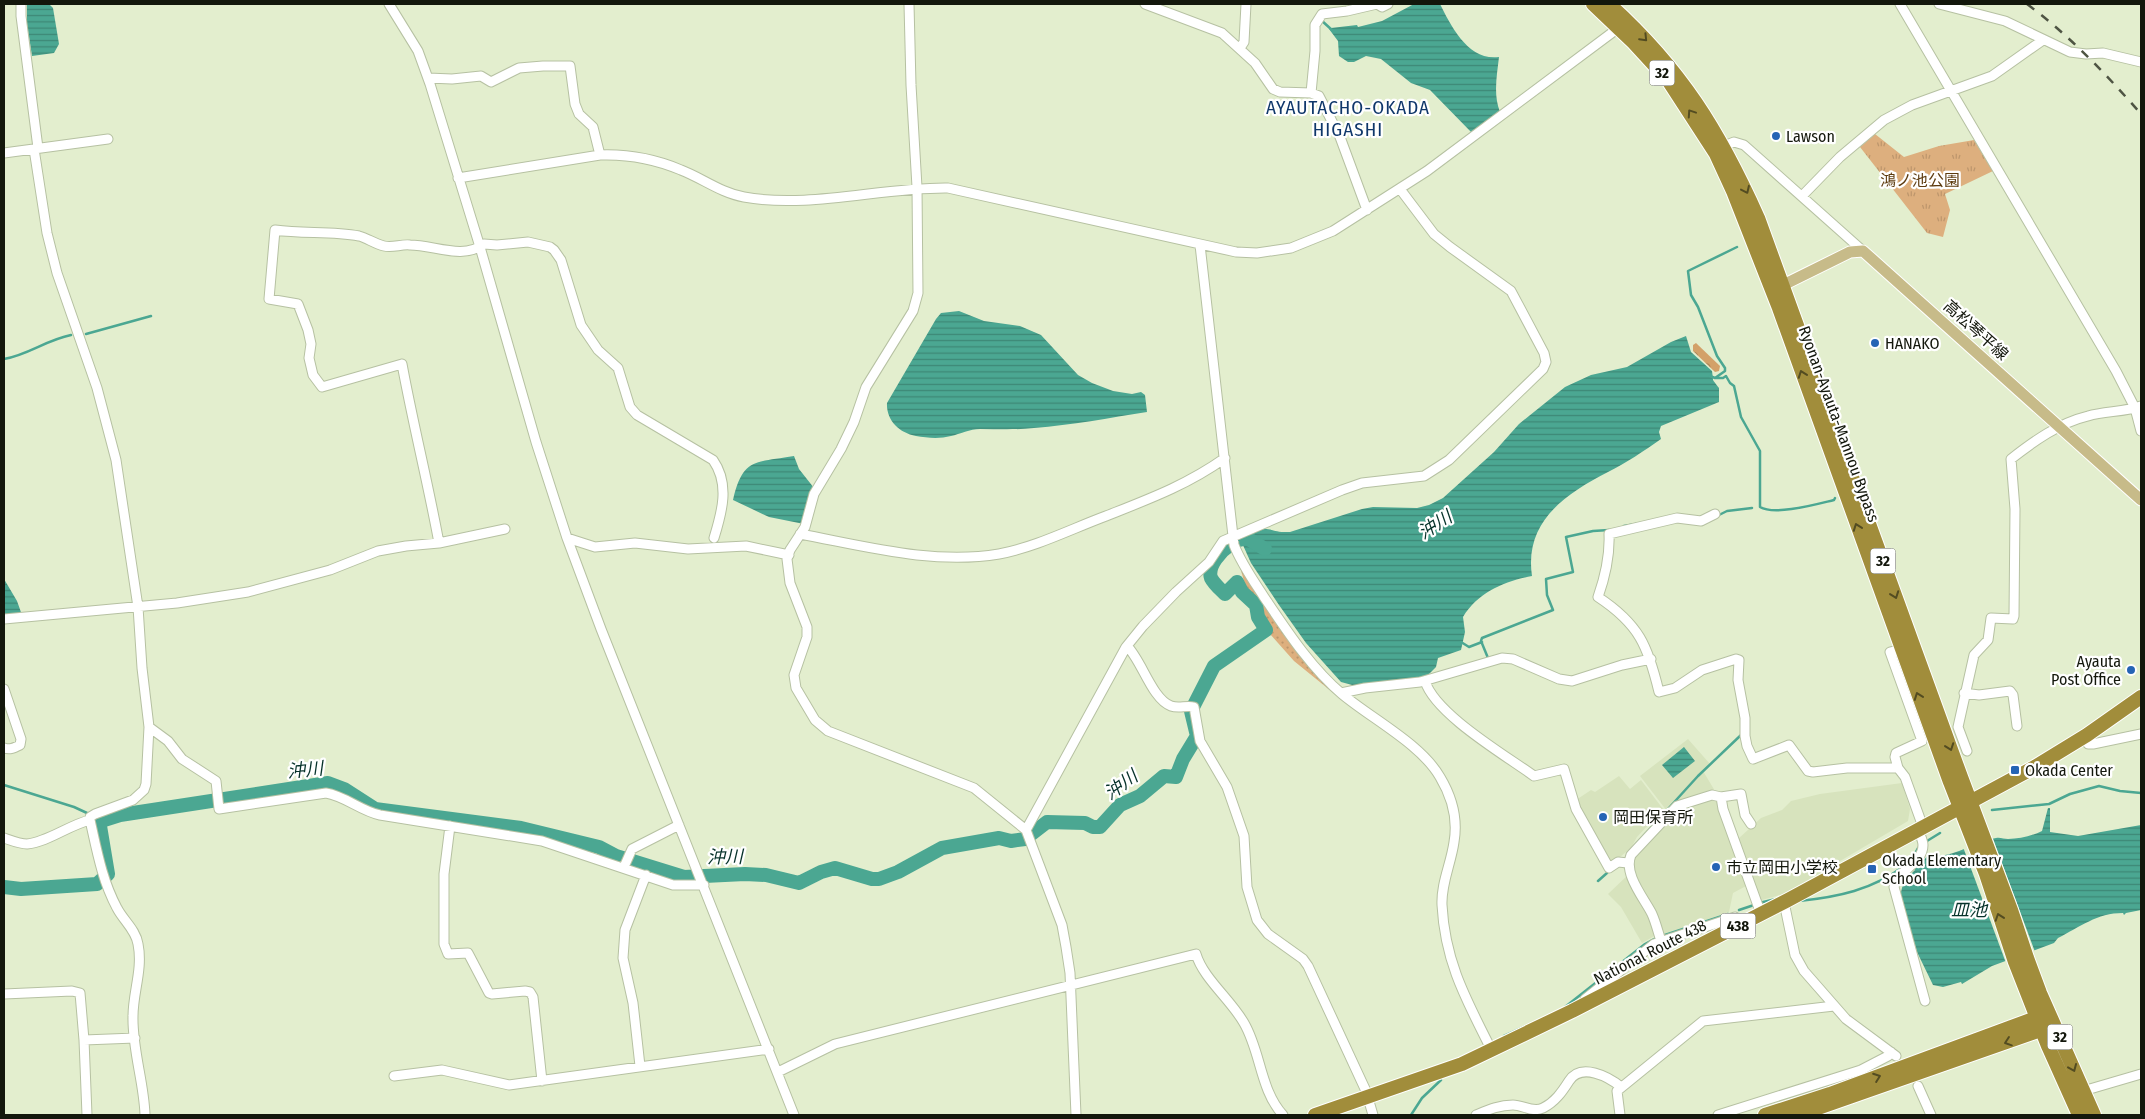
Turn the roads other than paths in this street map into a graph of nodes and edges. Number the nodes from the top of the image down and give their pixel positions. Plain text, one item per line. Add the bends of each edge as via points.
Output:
1 (22, 4) edge
2 (389, 4) edge
3 (908, 4) edge
4 (1145, 4) edge
5 (1246, 4) edge
6 (1388, 4) edge
7 (1593, 4) edge
8 (1610, 4) edge
9 (1900, 4) edge
10 (1939, 4) edge
11 (1623, 24) junction
12 (2043, 40) junction
13 (1240, 48) junction
14 (2141, 62) edge
15 (428, 78) junction
16 (1952, 91) junction
17 (1310, 93) junction
18 (108, 139) dead end
19 (1724, 146) junction
20 (36, 149) junction
21 (4, 152) edge
22 (600, 155) junction
23 (458, 178) junction
24 (917, 187) junction
25 (1400, 190) junction
26 (1802, 196) junction
27 (1367, 210) junction
28 (1200, 245) junction
29 (480, 247) junction
30 (1863, 251) junction
31 (1778, 288) junction
32 (2138, 407) edge
33 (2060, 427) junction
34 (2141, 431) edge
35 (1225, 458) junction
36 (2141, 500) edge
37 (1715, 514) dead end
38 (505, 529) dead end
39 (800, 534) junction
40 (1233, 536) junction
41 (567, 538) junction
42 (714, 538) dead end
43 (439, 543) junction
44 (789, 555) junction
45 (138, 607) junction
46 (4, 619) edge
47 (1127, 646) junction
48 (1894, 651) dead end
49 (1651, 659) junction
50 (1425, 681) junction
51 (4, 689) edge
52 (1341, 693) junction
53 (1964, 693) junction
54 (2141, 697) edge
55 (2017, 726) dead end
56 (149, 727) junction
57 (2141, 734) edge
58 (2083, 738) junction
59 (4, 748) edge
60 (1966, 751) dead end
61 (1898, 768) junction
62 (1721, 797) junction
63 (1965, 804) junction
64 (90, 820) junction
65 (1750, 824) dead end
66 (680, 825) junction
67 (450, 826) junction
68 (1921, 828) junction
69 (1028, 834) junction
70 (4, 838) edge
71 (1628, 863) junction
72 (624, 866) junction
73 (646, 876) junction
74 (704, 883) junction
75 (1788, 900) junction
76 (1761, 914) junction
77 (1739, 925) junction
78 (1660, 938) junction
79 (1070, 986) junction
80 (4, 994) edge
81 (1925, 1001) dead end
82 (1834, 1006) junction
83 (1566, 1014) junction
84 (2045, 1022) junction
85 (135, 1038) junction
86 (84, 1040) junction
87 (769, 1049) junction
88 (1492, 1051) junction
89 (640, 1066) junction
90 (778, 1072) junction
91 (2141, 1074) edge
92 (394, 1076) dead end
93 (542, 1081) junction
94 (1918, 1086) dead end
95 (1621, 1087) junction
96 (2083, 1091) junction
97 (1367, 1097) junction
98 (87, 1115) edge
99 (145, 1115) edge
100 (794, 1115) edge
101 (1076, 1115) edge
102 (1283, 1115) edge
103 (1315, 1115) edge
104 (1373, 1115) edge
105 (1476, 1115) edge
106 (1620, 1115) edge
107 (1718, 1115) edge
108 (1765, 1115) edge
109 (1798, 1115) edge
110 (1929, 1115) edge
111 (2079, 1115) edge
112 (2094, 1115) edge

1 - 20 street
2 - 15 street via 418,51
3 - 24 street
4 - 13 street via 1215,29
5 - 13 street via 1244,42
6 - 17 street via 1322,14 1316,25
7 - 11 highway, Ryonan-Ayauta-Mannou Bypass / 32
8 - 11 highway, Ryonan-Ayauta-Mannou Bypass / 32
9 - 16 street
10 - 12 street via 2004,21
11 -> 19 highway, Ryonan-Ayauta-Mannou Bypass / 32 via 1676,74
11 - 25 street
31 -> 11 highway, Ryonan-Ayauta-Mannou Bypass / 32 via 1716,154 1668,80
12 - 14 street via 2070,52 2103,53
12 - 16 street via 1992,76
13 - 17 street via 1274,89
15 - 22 street via 481,76 491,82 519,68 570,66 575,104 579,114 593,127
15 - 23 street
16 - 26 street via 1912,105 1884,120 1840,157
16 - 32 street
17 - 27 street via 1318,96 1340,137
18 - 20 street
19 - 26 street via 1734,142 1744,145
19 -> 31 highway, Ryonan-Ayauta-Mannou Bypass / 32 via 1758,218
20 - 21 street
20 - 45 street via 47,233 57,273 96,388 116,460
22 - 23 street
22 - 24 street via 647,159 743,197 842,196
23 - 29 street
24 - 28 street via 948,188
24 - 39 street via 919,271 913,311 866,386 854,422 814,494
25 - 27 street
25 - 40 street via 1434,234 1511,291 1544,353 1546,362 1543,369 1435,470 1413,478 1362,483
26 - 30 street
27 - 28 street via 1333,232 1291,248 1257,253
28 - 35 street
29 - 41 street
29 - 42 street via 484,244 528,242 550,246 554,250 561,260 581,325 598,350 618,368 630,407 644,419 713,460 721,470 724,490
29 - 43 street via 459,252 409,244 393,247 360,236 275,230 268,299 298,304 311,344 309,358 313,375 322,387 402,364
30 - 31 main road via 1850,252
30 - 33 main road, 高松琴平線
31 - 63 highway, Ryonan-Ayauta-Mannou Bypass / 32
32 - 33 street via 2088,416
32 - 34 street
33 - 36 main road, 高松琴平線
33 - 53 street via 2011,459 2015,509 2014,616 2010,620 1991,618 1988,640 1974,655
35 - 39 street via 1182,486 1046,540 998,554 927,556
35 - 40 street
37 - 49 street via 1701,521 1677,518 1609,534 1604,581 1598,598 1637,632
38 - 43 street
39 - 44 street
40 - 47 street via 1223,541 1209,562 1162,606
40 - 52 street via 1237,552 1272,609 1316,668
41 - 44 street via 595,547 636,543 688,549 746,546
41 - 66 street
43 - 45 street via 378,551 330,570 248,592
44 - 69 street via 790,583 807,627 807,637 794,675 796,688 815,720 828,731 974,788
45 - 46 street
45 - 56 street
47 - 69 street
47 - 97 street via 1160,698 1170,706 1192,707 1200,741 1227,787 1244,836 1247,887 1257,920 1268,934 1308,966
48 - 61 street via 1890,652 1923,741 1896,753
49 - 50 street via 1572,681 1502,658
49 - 61 street via 1659,692 1675,688 1702,670 1739,660 1738,680 1745,736 1754,759 1789,744 1808,771
50 - 52 street
50 - 71 street via 1448,714 1534,776 1564,769 1576,809 1609,868 1618,862
51 - 59 street via 21,739 16,748
52 - 88 street via 1428,761 1448,791 1455,823 1442,906 1448,949 1452,968
53 - 55 street via 1979,695 2010,691
53 - 60 street via 1957,727
54 - 58 highway, National Route 438 / 438
56 - 64 street via 144,790 133,800 96,814
56 - 67 street via 168,741 182,759 216,781 220,809 326,793 335,794 372,813
57 - 58 street via 2093,744 2088,744
58 - 63 highway, National Route 438 / 438
61 - 68 street via 1905,777
62 - 65 street via 1741,794
62 - 71 street via 1712,795 1677,806 1630,855
62 - 76 street
63 - 68 highway, National Route 438 / 438
63 - 84 highway, Ryonan-Ayauta-Mannou Bypass / 32
64 - 70 street via 26,844
64 - 85 street via 104,879 138,942 140,965 133,1016
66 - 72 street via 632,849
66 - 74 street
67 - 72 street via 542,841
67 - 93 street via 444,874 446,951 448,954 468,952 488,993 530,992
68 - 75 highway, National Route 438 / 438
68 - 81 street via 1922,851 1895,881 1894,887
69 - 79 street via 1062,925
71 - 78 street
72 - 73 street
73 - 74 street via 682,886
73 - 89 street via 625,930 623,958 633,1004
74 - 87 street
75 - 76 highway, National Route 438 / 438
75 - 82 street via 1785,907 1795,955 1804,971
76 - 77 highway, National Route 438 / 438
77 - 78 street via 1735,917
77 - 83 highway, National Route 438 / 438
78 - 83 street
79 - 90 street via 835,1044
79 - 101 street
79 - 102 street via 1196,954 1245,1025 1271,1098
80 - 86 street via 80,993
82 - 95 street via 1703,1020
82 - 107 street via 1862,1033 1894,1054 1861,1070
83 - 88 highway, National Route 438 / 438
84 -> 96 highway, Ryonan-Ayauta-Mannou Bypass / 32
108 -> 84 highway
84 -> 109 highway
84 - 111 highway, Ryonan-Ayauta-Mannou Bypass / 32
85 - 86 street
85 - 99 street
86 - 98 street
87 - 89 street
87 - 90 street
88 - 97 highway, National Route 438 / 438
89 - 93 street
90 - 100 street
91 - 96 street
92 - 93 street via 442,1070 509,1084
94 - 110 street
95 - 105 street via 1597,1073 1584,1073 1575,1076 1556,1100 1543,1108 1534,1110 1512,1105 1489,1108
95 - 106 street via 1617,1091
96 - 112 highway, Ryonan-Ayauta-Mannou Bypass / 32
97 - 103 highway, National Route 438 / 438
97 - 104 street

